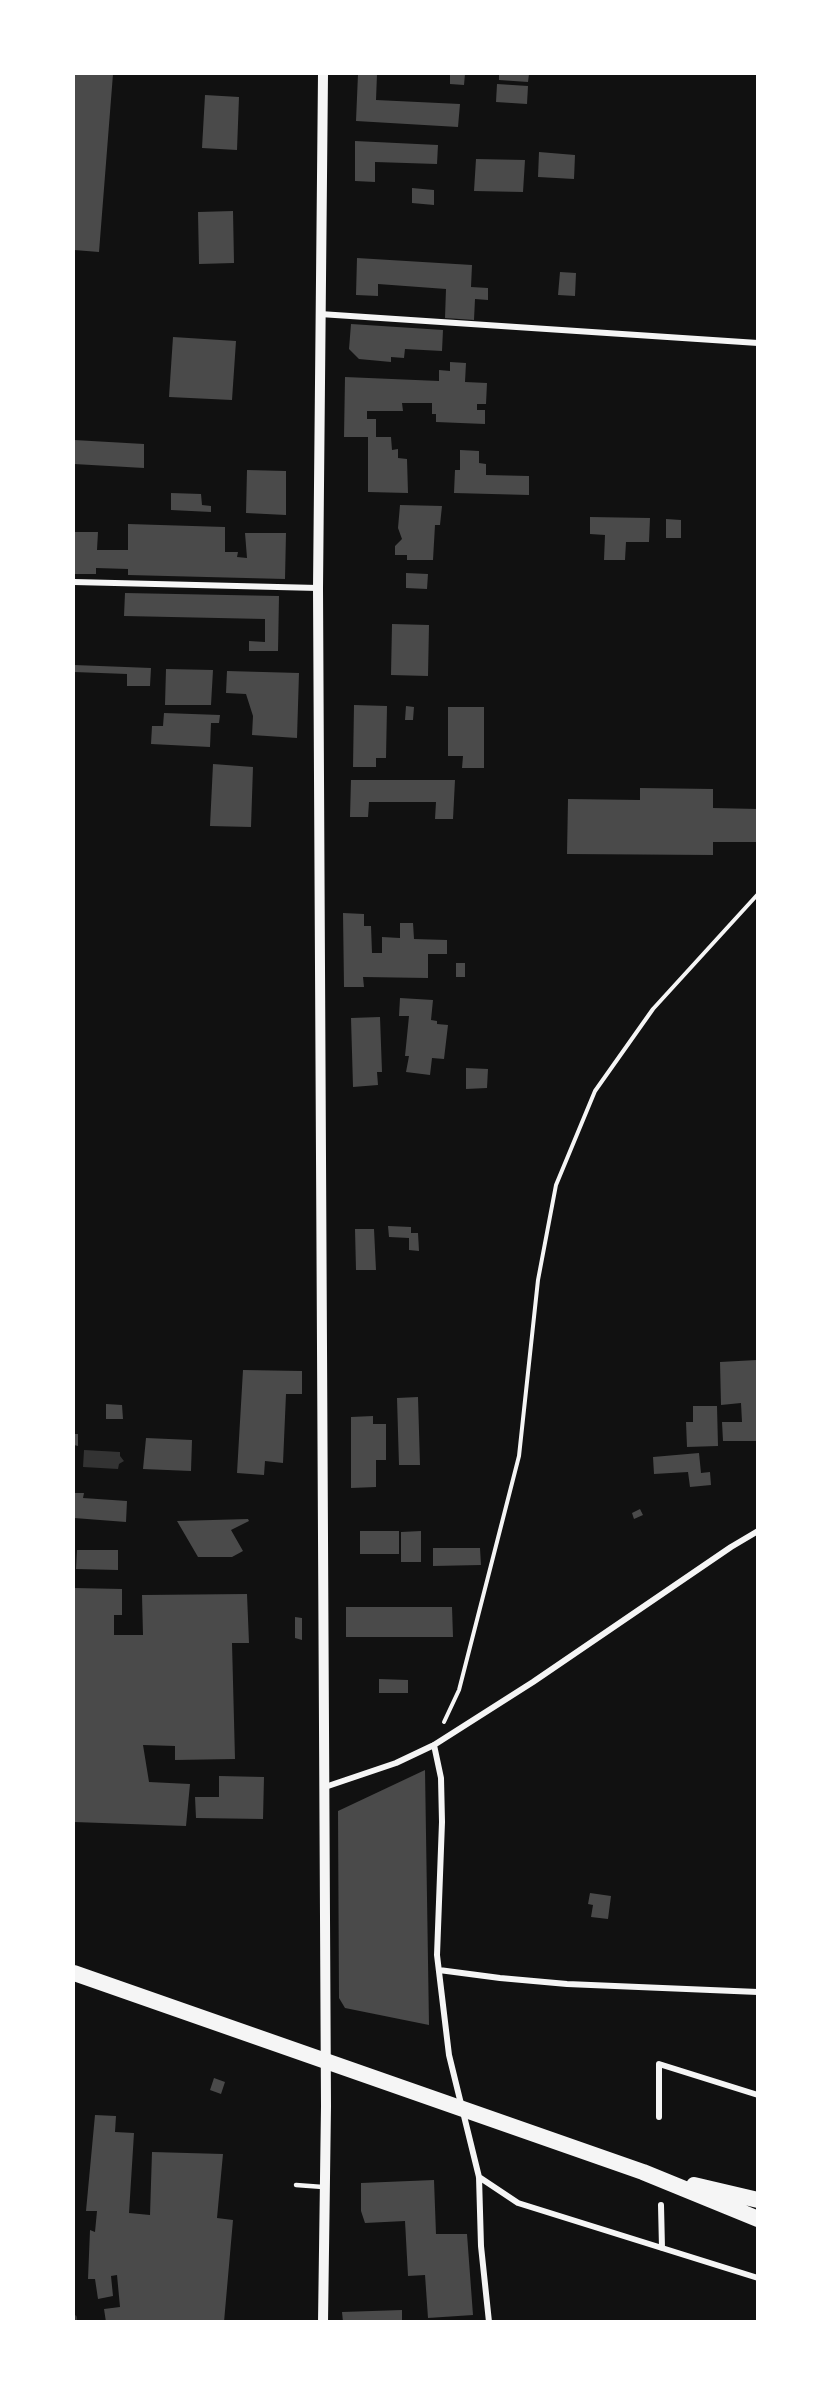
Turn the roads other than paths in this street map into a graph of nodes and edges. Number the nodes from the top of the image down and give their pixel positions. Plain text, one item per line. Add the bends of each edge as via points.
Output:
1 (323, 74) edge
2 (320, 314) junction
3 (758, 343) edge
4 (74, 582) edge
5 (318, 588) junction
6 (758, 1531) edge
7 (434, 1745) junction
8 (325, 1788) junction
9 (439, 1970) junction
10 (74, 1973) edge
11 (758, 1992) edge
12 (758, 2095) edge
13 (659, 2117) dead end
14 (644, 2172) junction
15 (478, 2177) junction
16 (296, 2185) dead end
17 (324, 2187) junction
18 (758, 2200) edge
19 (661, 2205) dead end
20 (758, 2219) edge
21 (662, 2248) junction
22 (758, 2278) edge
23 (322, 2322) edge
24 (489, 2322) edge

1 - 2 street
2 - 3 street
2 - 5 street
4 - 5 street
5 - 8 street
6 - 7 street
7 - 8 street
7 - 9 street via 441,1778 442,1822 436,1955
8 - 17 street
9 - 11 street via 567,1984
9 - 15 street via 448,2055
10 - 14 highway
12 - 13 street via 659,2064
14 - 18 highway
14 - 20 highway
15 - 21 street via 518,2203
15 - 24 street
16 - 17 lane
17 - 23 street
19 - 21 street
21 - 22 street

